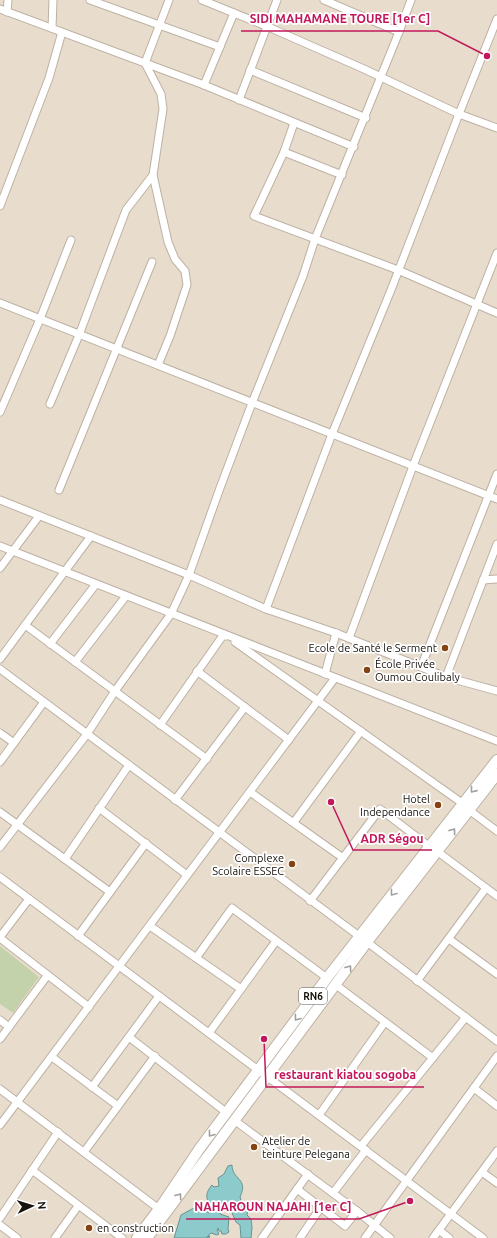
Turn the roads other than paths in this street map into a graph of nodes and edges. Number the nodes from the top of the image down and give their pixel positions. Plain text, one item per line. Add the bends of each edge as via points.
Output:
1 (8, 0) edge
2 (53, 0) edge
3 (90, 0) edge
4 (169, 0) edge
5 (202, 0) edge
6 (277, 0) edge
7 (324, 0) edge
8 (411, 0) edge
9 (0, 9) edge
10 (7, 12) junction
11 (234, 13) junction
12 (497, 19) edge
13 (159, 26) junction
14 (266, 26) junction
15 (52, 28) junction
16 (62, 32) junction
17 (399, 32) junction
18 (220, 47) junction
19 (145, 63) junction
20 (250, 70) junction
21 (381, 77) junction
22 (204, 85) junction
23 (239, 100) junction
24 (458, 114) junction
25 (366, 118) junction
26 (294, 123) junction
27 (497, 128) edge
28 (354, 147) junction
29 (284, 152) junction
30 (153, 175) junction
31 (342, 175) junction
32 (0, 206) edge
33 (315, 239) junction
34 (71, 240) dead end
35 (497, 253) edge
36 (152, 262) dead end
37 (398, 270) junction
38 (0, 303) edge
39 (476, 304) junction
40 (497, 312) edge
41 (40, 319) junction
42 (80, 335) junction
43 (117, 349) junction
44 (158, 366) junction
45 (252, 402) junction
46 (50, 404) dead end
47 (0, 412) edge
48 (332, 434) junction
49 (413, 466) junction
50 (497, 474) edge
51 (59, 490) dead end
52 (488, 496) junction
53 (497, 499) edge
54 (0, 500) edge
55 (38, 516) junction
56 (91, 536) junction
57 (497, 544) edge
58 (0, 546) edge
59 (13, 551) junction
60 (0, 568) edge
61 (65, 571) junction
62 (189, 575) junction
63 (497, 579) edge
64 (483, 580) junction
65 (96, 584) junction
66 (126, 596) junction
67 (266, 609) junction
68 (171, 614) junction
69 (25, 625) junction
70 (336, 633) junction
71 (224, 634) junction
72 (349, 638) junction
73 (50, 644) junction
74 (0, 659) edge
75 (75, 662) junction
76 (421, 667) junction
77 (0, 670) edge
78 (197, 672) junction
79 (324, 674) junction
80 (446, 676) junction
81 (335, 678) junction
82 (115, 691) junction
83 (497, 691) edge
84 (319, 700) junction
85 (44, 702) junction
86 (245, 707) junction
87 (160, 725) junction
88 (361, 731) junction
89 (0, 733) edge
90 (87, 734) junction
91 (289, 740) junction
92 (497, 741) edge
93 (14, 743) junction
94 (207, 759) junction
95 (497, 760) edge
96 (0, 762) edge
97 (129, 765) junction
98 (497, 774) edge
99 (250, 792) junction
100 (175, 800) junction
101 (466, 806) junction
102 (99, 808) junction
103 (0, 812) edge
104 (294, 822) junction
105 (18, 825) junction
106 (497, 831) edge
107 (219, 833) junction
108 (146, 843) junction
109 (0, 847) edge
110 (434, 849) junction
111 (343, 858) junction
112 (65, 859) junction
113 (188, 875) junction
114 (0, 877) edge
115 (486, 888) junction
116 (110, 892) junction
117 (497, 896) edge
118 (29, 899) junction
119 (310, 901) junction
120 (150, 926) junction
121 (78, 936) junction
122 (0, 938) edge
123 (449, 939) junction
124 (363, 940) junction
125 (276, 941) junction
126 (196, 958) junction
127 (119, 966) junction
128 (497, 974) edge
129 (47, 976) junction
130 (327, 978) junction
131 (417, 980) junction
132 (336, 985) junction
133 (241, 989) junction
134 (159, 996) junction
135 (89, 1007) junction
136 (466, 1017) junction
137 (0, 1020) edge
138 (386, 1022) junction
139 (9, 1027) junction
140 (209, 1034) junction
141 (129, 1037) junction
142 (0, 1039) edge
143 (497, 1041) edge
144 (52, 1056) junction
145 (155, 1056) junction
146 (497, 1056) edge
147 (433, 1058) junction
148 (258, 1070) junction
149 (266, 1077) junction
150 (92, 1087) junction
151 (474, 1088) junction
152 (0, 1089) edge
153 (17, 1102) junction
154 (118, 1106) junction
155 (497, 1106) edge
156 (319, 1115) junction
157 (231, 1117) junction
158 (0, 1125) edge
159 (58, 1132) junction
160 (363, 1148) junction
161 (497, 1151) edge
162 (84, 1152) junction
163 (32, 1170) junction
164 (482, 1172) junction
165 (308, 1174) junction
166 (406, 1181) junction
167 (497, 1183) edge
168 (297, 1189) junction
169 (333, 1193) junction
170 (78, 1206) junction
171 (321, 1207) junction
172 (357, 1210) junction
173 (162, 1212) junction
174 (451, 1214) junction
175 (0, 1218) edge
176 (0, 1225) edge
177 (374, 1225) junction
178 (439, 1230) junction
179 (17, 1238) edge
180 (55, 1238) edge
181 (122, 1238) edge
182 (137, 1238) edge
183 (147, 1238) edge
184 (262, 1238) edge
185 (300, 1238) edge
186 (365, 1238) edge
187 (390, 1238) edge
188 (434, 1238) edge
189 (449, 1238) edge
190 (484, 1238) edge

1 - 10 street
2 - 15 street
3 - 13 street
4 - 13 street
5 - 11 street
6 - 14 street
7 - 17 street
8 - 17 street
9 - 10 street
10 - 15 street
11 - 14 street
11 - 18 street
12 - 24 street
13 - 18 street
13 - 19 street
14 - 20 street
14 - 21 street
15 - 16 street
16 - 19 street
16 - 32 street via 49,78
17 - 21 street
18 - 22 street
19 - 22 street
19 - 30 street via 161,94 163,109
20 - 23 street
20 - 25 street
21 - 24 street
21 - 25 street
22 - 23 street
23 - 26 street
24 - 27 street
24 - 37 street
25 - 28 street
26 - 28 street
26 - 29 street
28 - 31 street
29 - 31 street
29 - 33 street via 254,216
30 - 42 street via 126,210
30 - 44 street via 168,242 175,259 185,271 188,285
31 - 33 street
33 - 37 street
33 - 45 street via 303,276
34 - 41 street
35 - 39 street
36 - 43 street
37 - 39 street
37 - 48 street
38 - 41 street
39 - 40 street
39 - 49 street
41 - 42 street
41 - 47 street
42 - 43 street
42 - 46 street
43 - 44 street
43 - 51 street
44 - 45 street
45 - 48 street
45 - 62 street
48 - 49 street
48 - 67 street
49 - 52 street
49 - 72 street
50 - 52 street
52 - 53 street
52 - 76 street
54 - 55 street
55 - 56 street
55 - 59 street
56 - 61 street
56 - 62 street
57 - 64 street
58 - 59 street
59 - 60 street
59 - 61 street
61 - 65 street
61 - 69 street
62 - 67 street
62 - 68 street
63 - 64 street
64 - 80 street
65 - 66 street
65 - 73 street
66 - 68 street
66 - 75 street
67 - 70 street
68 - 71 street
68 - 82 street
69 - 73 street
69 - 74 street
70 - 72 street
70 - 79 street
71 - 78 street
71 - 79 street
71 - 84 street
72 - 76 street
73 - 75 street
75 - 82 street
76 - 80 street
77 - 85 street
78 - 86 street
78 - 87 street
79 - 81 street
80 - 83 street
81 - 84 street
81 - 92 street
82 - 87 street
82 - 90 street
84 - 88 street
84 - 91 street
85 - 90 street
85 - 93 street
86 - 91 street
86 - 94 street
87 - 94 street
88 - 101 street
88 - 104 street
89 - 93 street
90 - 97 street
90 - 105 street
91 - 99 street
93 - 96 street
94 - 100 street
95 -> 101 highway, RN6
97 - 100 street
97 - 102 street
98 - 101 highway, RN6
99 - 104 street
99 - 107 street
100 - 107 street
101 - 106 street
101 - 110 highway, RN6
102 - 108 street
102 - 112 street
103 - 105 street
104 - 111 street
105 - 109 street
105 - 112 street
107 - 113 street
107 - 119 street
108 - 113 street
108 - 116 street
110 - 111 street via 380,809
110 - 115 street
110 - 124 highway, RN6
111 - 119 street
112 - 116 street
113 - 120 street
114 - 118 street
115 - 117 street
115 - 123 street
116 - 121 street
118 - 121 street
118 - 122 street
119 - 124 street
120 - 126 street
120 - 127 street
121 - 127 street
122 - 129 street
123 - 128 street
123 - 131 street
124 - 130 highway, RN6
124 - 131 street
132 -> 124 highway, RN6
125 - 126 street via 232,908
125 - 130 street
125 - 133 street
126 - 133 street
127 - 134 street
127 - 135 street
129 - 135 street
129 - 139 street
130 -> 148 highway, RN6
131 - 136 street
132 - 138 street
132 - 149 highway, RN6
133 - 140 street
134 - 140 street
134 - 141 street
135 - 144 street
136 - 143 street
136 - 147 street
137 - 139 street
138 - 147 street
138 - 156 street
139 - 142 street
140 - 148 street
141 - 145 street
141 - 150 street
144 - 150 street
144 - 153 street
145 - 154 street
145 - 157 street
146 - 151 street
147 - 160 street
148 - 149 street
148 - 157 highway, RN6
149 - 156 street
149 - 157 highway, RN6
150 - 154 street
151 - 155 street
151 - 166 street
152 - 153 street
153 - 158 street
153 - 159 street
154 - 162 street
156 - 160 street
157 - 165 street
157 - 173 highway, RN6
159 - 162 street
159 - 163 street
160 - 166 street
160 - 169 street
161 - 164 street
162 - 173 street
163 - 170 street
163 - 175 street
164 - 167 street
164 - 174 street
165 - 168 street
165 - 169 street
166 - 174 street
166 - 177 street
168 - 171 street
168 - 184 street
169 - 172 street
170 - 180 street
170 - 181 street
171 - 172 street via 345,1226
171 - 185 street
172 - 177 street
173 - 182 highway, RN6
173 - 183 highway, RN6
174 - 178 street
174 - 190 street
176 - 179 street
177 - 186 street
177 - 187 street
178 - 188 street
178 - 189 street

